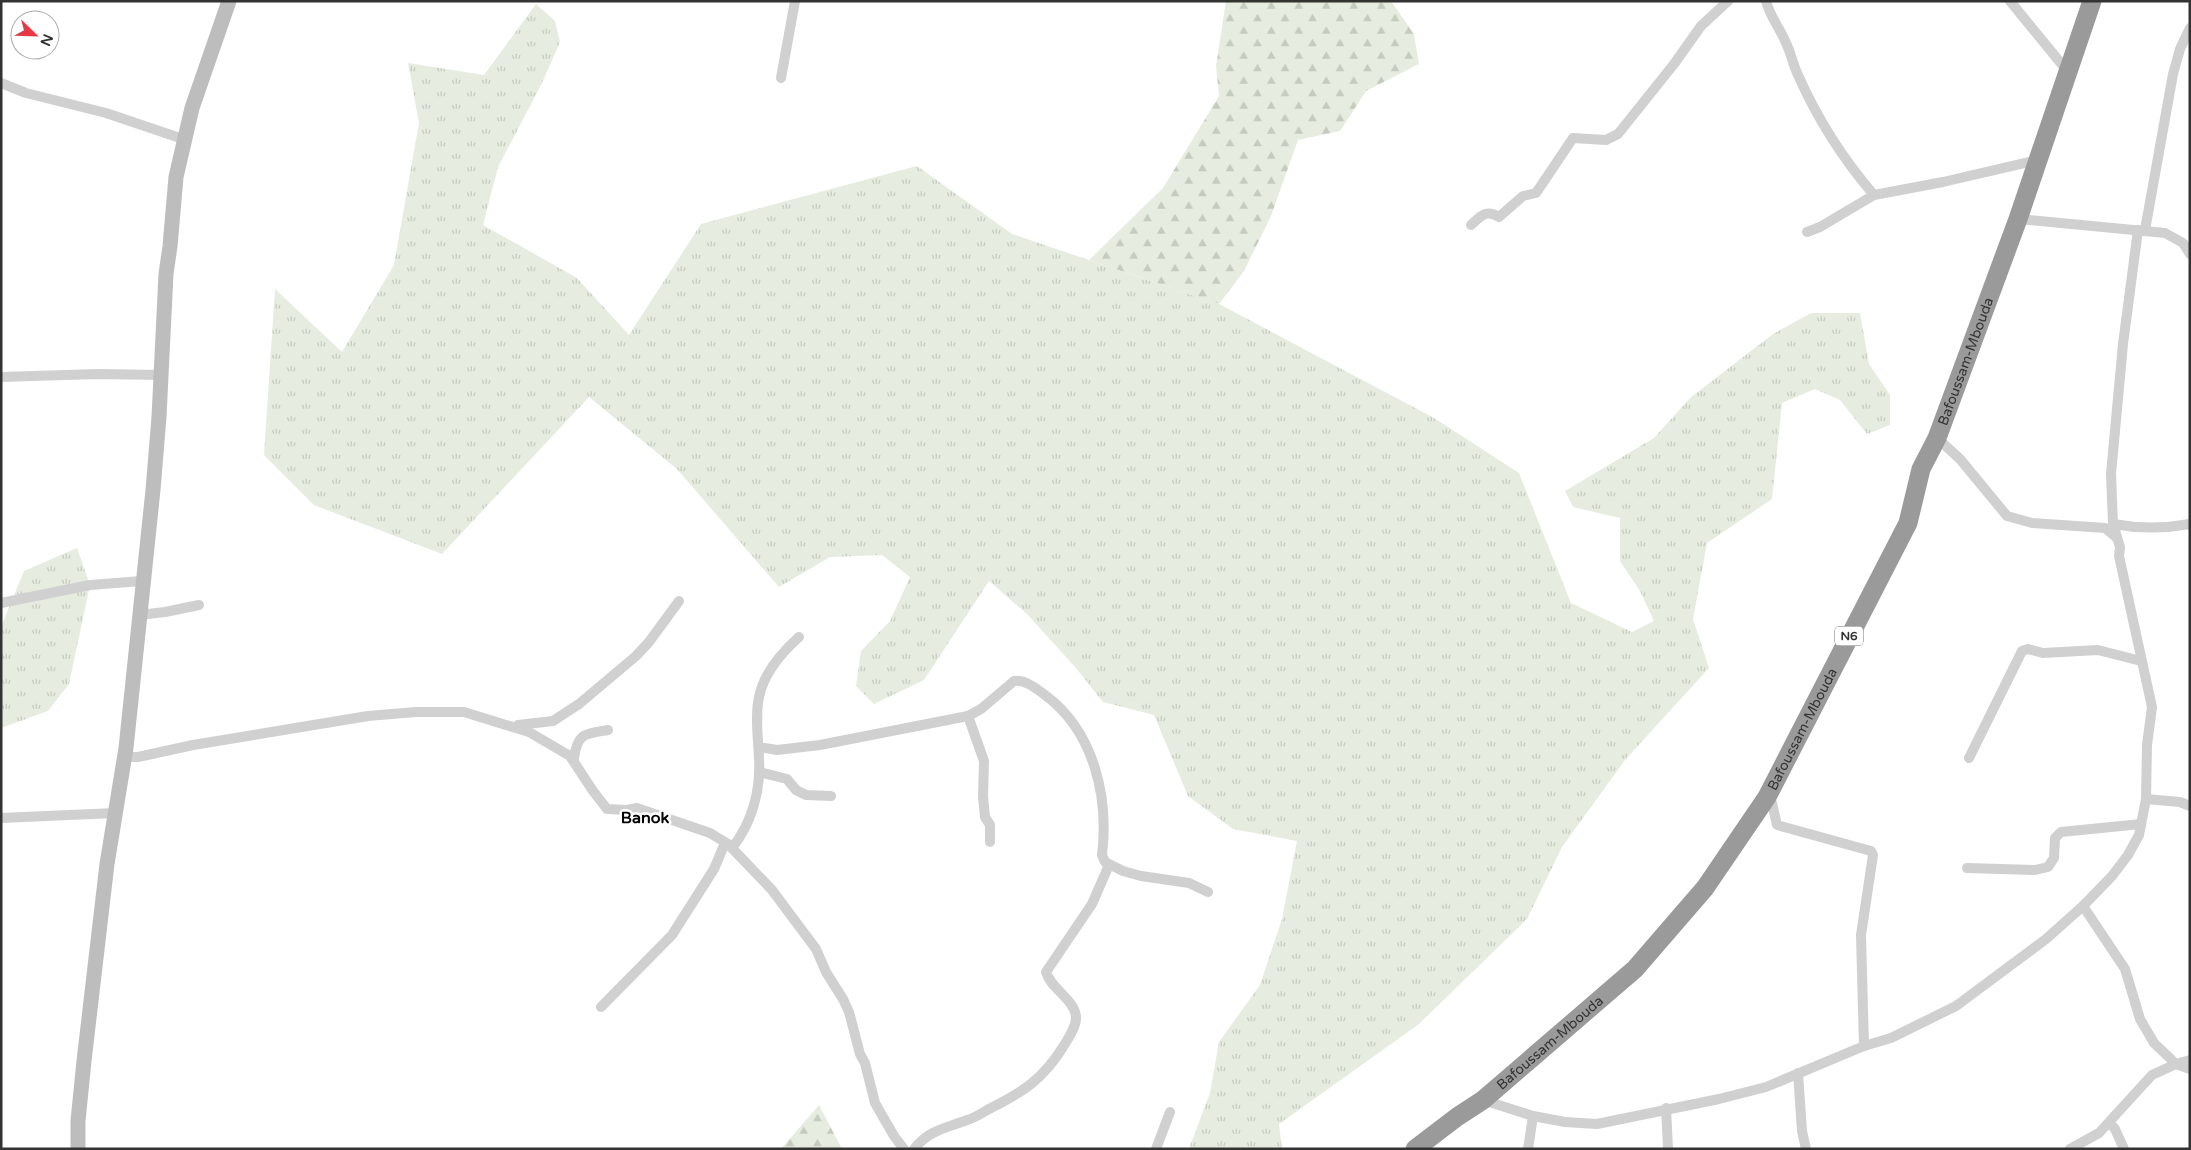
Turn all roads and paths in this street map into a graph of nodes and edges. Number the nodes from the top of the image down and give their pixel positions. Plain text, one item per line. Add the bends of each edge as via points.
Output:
1 (229, 1) edge
2 (794, 1) edge
3 (1728, 1) edge
4 (1766, 1) edge
5 (2010, 1) edge
6 (2092, 1) edge
7 (2190, 28) edge
8 (2068, 72) junction
9 (781, 78) dead end
10 (1, 83) edge
11 (183, 139) junction
12 (2038, 160) junction
13 (1874, 195) junction
14 (2018, 219) junction
15 (1470, 225) dead end
16 (2142, 230) junction
17 (1807, 232) dead end
18 (2186, 243) edge
19 (2190, 254) edge
20 (161, 375) junction
21 (1, 376) edge
22 (1937, 438) junction
23 (2113, 524) junction
24 (2190, 524) edge
25 (2117, 538) junction
26 (142, 581) junction
27 (679, 601) dead end
28 (1, 603) edge
29 (199, 605) dead end
30 (140, 615) junction
31 (799, 637) dead end
32 (2141, 660) junction
33 (968, 716) junction
34 (512, 725) junction
35 (608, 730) dead end
36 (758, 747) junction
37 (124, 757) junction
38 (1969, 758) dead end
39 (574, 759) junction
40 (759, 772) junction
41 (832, 796) dead end
42 (1767, 797) junction
43 (2146, 799) junction
44 (2190, 806) edge
45 (115, 813) junction
46 (1, 818) edge
47 (2141, 824) junction
48 (990, 842) dead end
49 (729, 845) junction
50 (1109, 865) junction
51 (1967, 868) dead end
52 (1208, 892) dead end
53 (2083, 906) junction
54 (601, 1007) dead end
55 (1864, 1046) junction
56 (2190, 1060) edge
57 (2176, 1064) junction
58 (2190, 1069) edge
59 (1798, 1074) junction
60 (1483, 1100) junction
61 (1666, 1108) junction
62 (1170, 1112) dead end
63 (1533, 1116) junction
64 (2110, 1123) junction
65 (78, 1149) edge
66 (904, 1149) edge
67 (914, 1149) edge
68 (1156, 1149) edge
69 (1416, 1149) edge
70 (1528, 1149) edge
71 (1668, 1149) edge
72 (1806, 1149) edge
73 (2070, 1149) edge
74 (2124, 1149) edge

1 - 11 street
2 - 9 street
3 - 15 street via 1701,26 1618,134 1606,140 1573,138 1536,193 1523,196 1499,217 1488,212
4 - 13 street via 1814,107 1841,154
5 - 8 street
6 - 8 highway, Bafoussam-Mbouda / N6
7 - 16 street via 2173,74
8 - 12 highway, Bafoussam-Mbouda / N6
10 - 11 street
11 - 20 street via 167,260
12 - 13 street
12 - 14 highway, Bafoussam-Mbouda / N6
13 - 17 street
14 - 16 street
14 - 22 highway, Bafoussam-Mbouda / N6
16 - 18 street via 2165,233
16 - 23 street via 2123,344 2111,474
18 - 19 street
20 - 21 street
20 - 26 street via 154,482
22 - 25 street via 1960,459 2007,516 2032,523 2105,528
22 - 42 highway, Bafoussam-Mbouda / N6 via 1921,468 1908,523
23 - 24 street via 2137,528
23 - 25 street
25 - 32 street
26 - 28 street via 90,586
26 - 30 street
27 - 34 street via 636,656 579,704 553,721
29 - 30 street
30 - 37 street
31 - 36 street via 784,650 759,696
32 - 38 street via 2098,650 2022,651
32 - 43 street via 2152,707 2147,745
33 - 36 street via 820,745 777,750
33 - 48 street via 984,761 983,797 985,817 990,825
33 - 50 street via 1018,680 1036,688 1058,705 1081,734 1098,780 1105,806 1102,855
34 - 37 street via 464,712 396,713 306,725
34 - 39 street via 544,739
35 - 39 street via 586,733 578,740
36 - 40 street
37 - 45 street
39 - 49 street via 607,809 637,808 698,828
40 - 41 street via 787,779 796,790 806,795
40 - 49 street via 747,827
42 - 55 street via 1772,803 1777,825 1871,851 1874,855 1861,935
42 - 60 highway, Bafoussam-Mbouda / N6 via 1705,888 1635,969
43 - 44 street
43 - 47 street
45 - 46 street
45 - 65 street via 80,1097
47 - 51 street via 2061,832 2055,838 2054,858 2048,867 2035,870
47 - 53 street via 2128,855
49 - 54 street via 672,935
49 - 66 street via 772,890 816,949 850,1012 875,1103
50 - 52 street via 1141,876 1189,883
50 - 67 street via 1092,904 1046,972 1076,1016 1074,1026 1054,1060 1038,1080 1020,1094 968,1120 932,1132
53 - 55 street via 2018,961 1956,1006 1891,1038
53 - 57 street via 2125,969 2144,1027 2154,1043
55 - 59 street
56 - 57 street
57 - 58 street
57 - 64 street via 2152,1075
59 - 61 street via 1766,1087
59 - 72 street
60 - 63 street
60 - 69 highway, Bafoussam-Mbouda / N6
61 - 63 street via 1597,1124
61 - 71 street
62 - 68 street
63 - 70 street
64 - 73 street via 2090,1139
64 - 74 street

